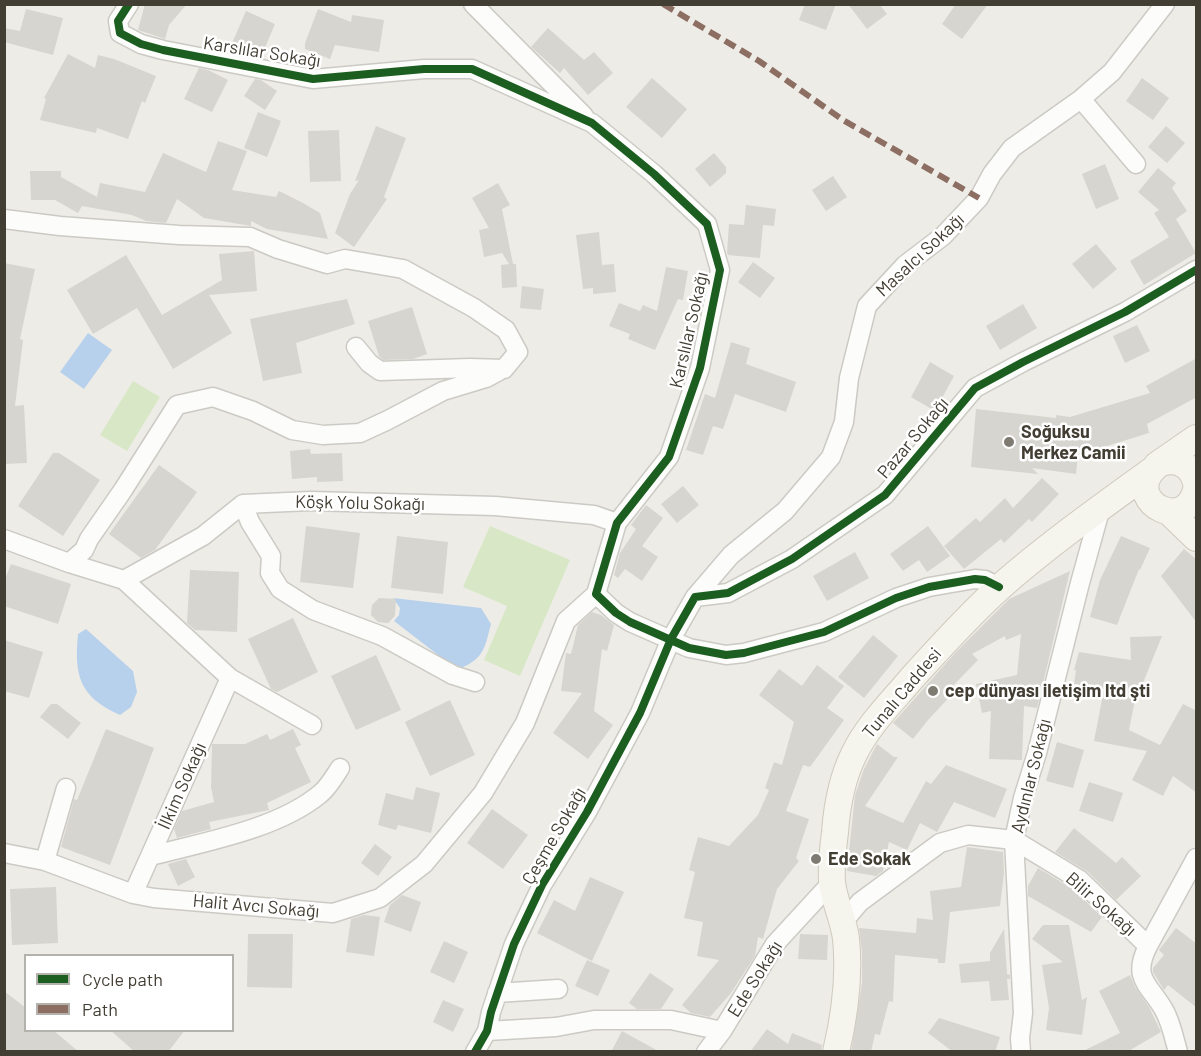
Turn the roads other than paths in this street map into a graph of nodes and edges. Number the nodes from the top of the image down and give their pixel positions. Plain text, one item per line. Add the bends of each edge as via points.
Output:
1 (129, 4) edge
2 (473, 4) edge
3 (1165, 4) edge
4 (1081, 99) junction
5 (592, 123) junction
6 (1136, 164) dead end
7 (4, 219) edge
8 (1197, 270) edge
9 (356, 347) dead end
10 (504, 369) junction
11 (1197, 438) edge
12 (1154, 468) junction
13 (1187, 502) edge
14 (243, 504) junction
15 (1101, 507) junction
16 (617, 523) junction
17 (1197, 538) edge
18 (4, 539) edge
19 (69, 563) junction
20 (124, 580) junction
21 (999, 588) junction
22 (596, 594) junction
23 (695, 597) junction
24 (671, 639) junction
25 (230, 678) junction
26 (475, 682) dead end
27 (312, 725) dead end
28 (340, 768) dead end
29 (66, 788) dead end
30 (1014, 840) junction
31 (4, 852) edge
32 (151, 856) junction
33 (1197, 858) edge
34 (45, 861) junction
35 (832, 882) junction
36 (133, 894) junction
37 (843, 922) junction
38 (1148, 946) junction
39 (558, 989) dead end
40 (497, 993) junction
41 (487, 1031) junction
42 (722, 1031) junction
43 (1018, 1047) edge
44 (475, 1052) edge
45 (706, 1052) edge
46 (836, 1052) edge
47 (1178, 1052) edge

1 - 5 street, Karslılar Sokağı via 118,21 120,33 163,50 313,79 424,69 472,69
2 - 5 street
3 - 4 street, Masalcı Sokağı via 1112,72
4 - 6 street
4 - 23 street, Masalcı Sokağı via 1012,148 979,198 943,236 905,265 867,306 849,378 844,422 831,457 785,512 731,555
5 - 16 street, Karslılar Sokağı via 707,224 720,270 700,368 669,457
7 - 10 street via 179,236 250,237 327,264 345,259 403,269 506,330 518,352
8 - 23 street, Pazar Sokağı via 1125,312 975,388 885,495 792,560 728,592
9 - 10 street via 380,371
10 - 19 street via 443,391 360,433 322,435 292,430 213,397 177,405 84,550
11 - 12 main road, Tunalı Caddesi
12 - 13 main road via 1146,485 1150,500
12 - 13 main road via 1164,462 1181,463 1193,473
12 - 15 main road, Tunalı Caddesi
13 - 15 main road
13 - 17 main road
14 - 16 street, Köşk Yolu Sokağı via 310,501 495,506 594,515
14 - 20 street via 203,536
14 - 26 street via 271,556 270,573 280,589 313,610 382,636 453,675
15 - 21 main road, Tunalı Caddesi
15 - 30 street, Aydınlar Sokağı
16 - 22 street, Karslılar Sokağı
18 - 19 street
19 - 20 street
20 - 25 street
21 - 24 street via 975,579 929,587 824,632 744,653 704,652
21 - 35 main road, Tunalı Caddesi via 896,697 855,752 839,797
22 - 24 street via 630,622
22 - 36 street, Halit Avcı Sokağı via 566,621 525,723 483,793 424,864 381,898 333,913
23 - 24 street
24 - 40 street, Çeşme Sokağı via 640,713 542,885 514,944
25 - 27 street
25 - 32 street, İlkim Sokağı
28 - 32 street via 323,792 301,809 242,832
29 - 34 street
30 - 37 street via 968,835 940,843 860,902
30 - 38 street, Bilir Sokağı via 1080,880
30 - 43 street, Aydınlar Sokağı via 1023,1013
31 - 34 street, Halit Avcı Sokağı
32 - 36 street, İlkim Sokağı
33 - 38 street
34 - 36 street, Halit Avcı Sokağı
35 - 37 main road, Tunalı Caddesi
35 - 42 street, Ede Sokağı via 775,944
37 - 46 main road, Tunalı Caddesi via 847,997
38 - 47 street, Bilir Sokağı via 1142,960 1144,984 1165,1011
39 - 40 street
40 - 41 street, Çeşme Sokağı
41 - 42 street via 556,1027 594,1020 671,1020
41 - 44 street, Çeşme Sokağı
42 - 45 street, Ede Sokağı

